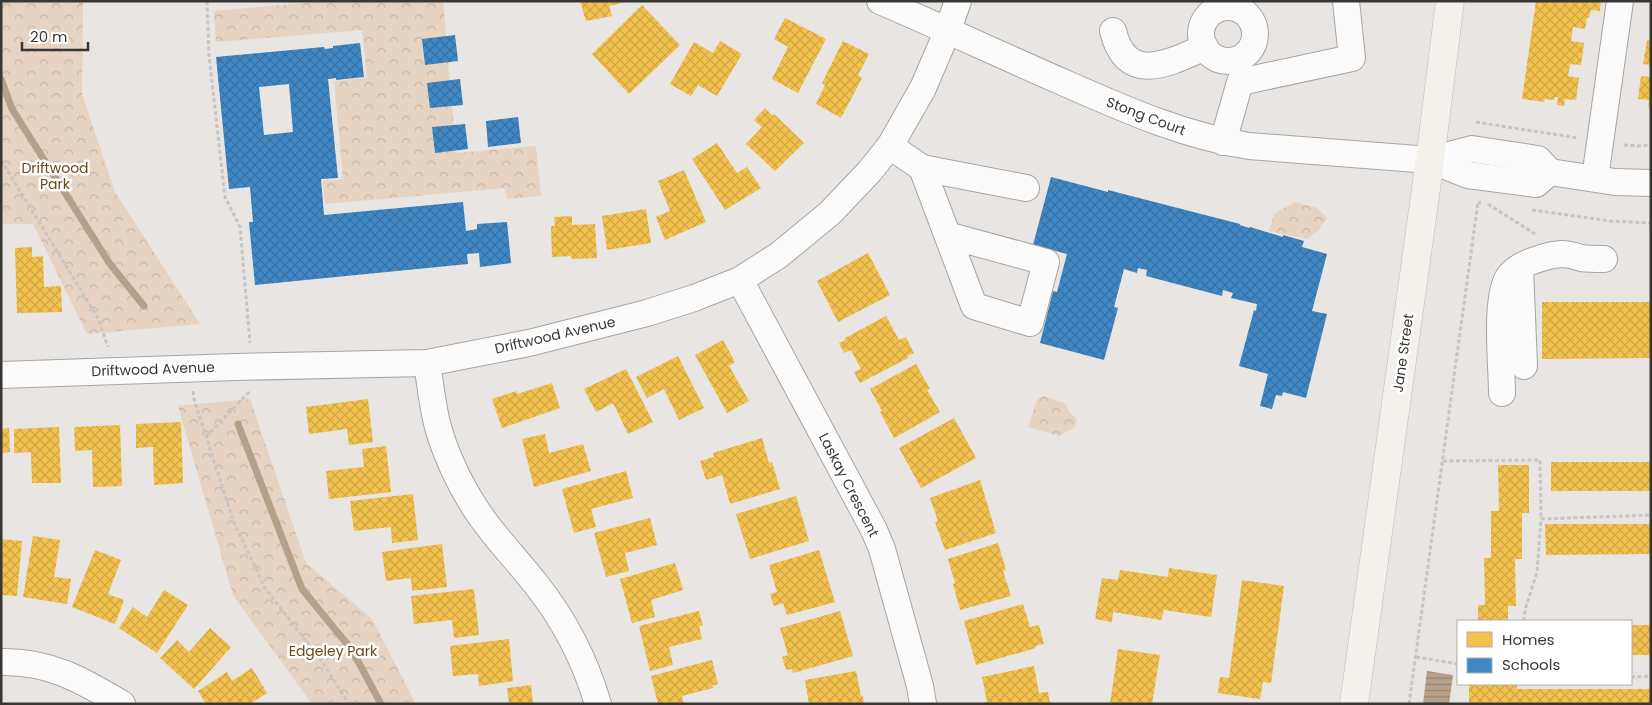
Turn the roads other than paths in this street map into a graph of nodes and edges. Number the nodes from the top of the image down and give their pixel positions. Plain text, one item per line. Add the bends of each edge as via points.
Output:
1 (880, 1) edge
2 (958, 1) edge
3 (1346, 1) edge
4 (1450, 1) edge
5 (1620, 1) edge
6 (1113, 31) dead end
7 (948, 32) junction
8 (1205, 47) junction
9 (1239, 70) junction
10 (1223, 142) junction
11 (890, 146) junction
12 (1430, 160) junction
13 (922, 168) junction
14 (1595, 178) junction
15 (1651, 183) edge
16 (1026, 188) dead end
17 (947, 235) dead end
18 (1604, 259) dead end
19 (1520, 267) junction
20 (740, 280) junction
21 (427, 363) junction
22 (1524, 366) dead end
23 (1, 375) edge
24 (1502, 393) dead end
25 (1, 662) edge
26 (122, 704) edge
27 (598, 704) edge
28 (924, 704) edge
29 (1354, 704) edge

1 - 7 street, Stong Court
2 - 7 street, Driftwood Avenue
3 - 9 street via 1352,58
4 - 12 main road, Jane Street
5 - 14 street
6 - 8 street via 1117,46 1125,56 1139,65 1150,67
7 - 10 street, Stong Court via 1121,108 1185,132
7 - 11 street, Driftwood Avenue via 923,88
8 - 9 street via 1216,58 1231,61
8 - 9 street via 1202,39 1204,22 1216,10 1234,8 1242,11 1253,23 1255,40
9 - 10 street
10 - 12 street, Stong Court
11 - 13 street
11 - 20 street, Driftwood Avenue via 830,213 779,255
12 - 14 street, Stong Court via 1472,149 1538,158 1550,172
12 - 29 main road, Jane Street
13 - 16 street
13 - 17 street
14 - 15 street
18 - 19 street via 1565,254 1545,256
19 - 22 street
19 - 24 street via 1509,275 1502,292
20 - 21 street, Driftwood Avenue via 671,306 599,326
20 - 28 street, Laskay Crescent via 874,530
21 - 23 street, Driftwood Avenue
21 - 27 street via 436,421 462,485 485,522 561,620 582,660
25 - 26 street via 39,664 70,675

